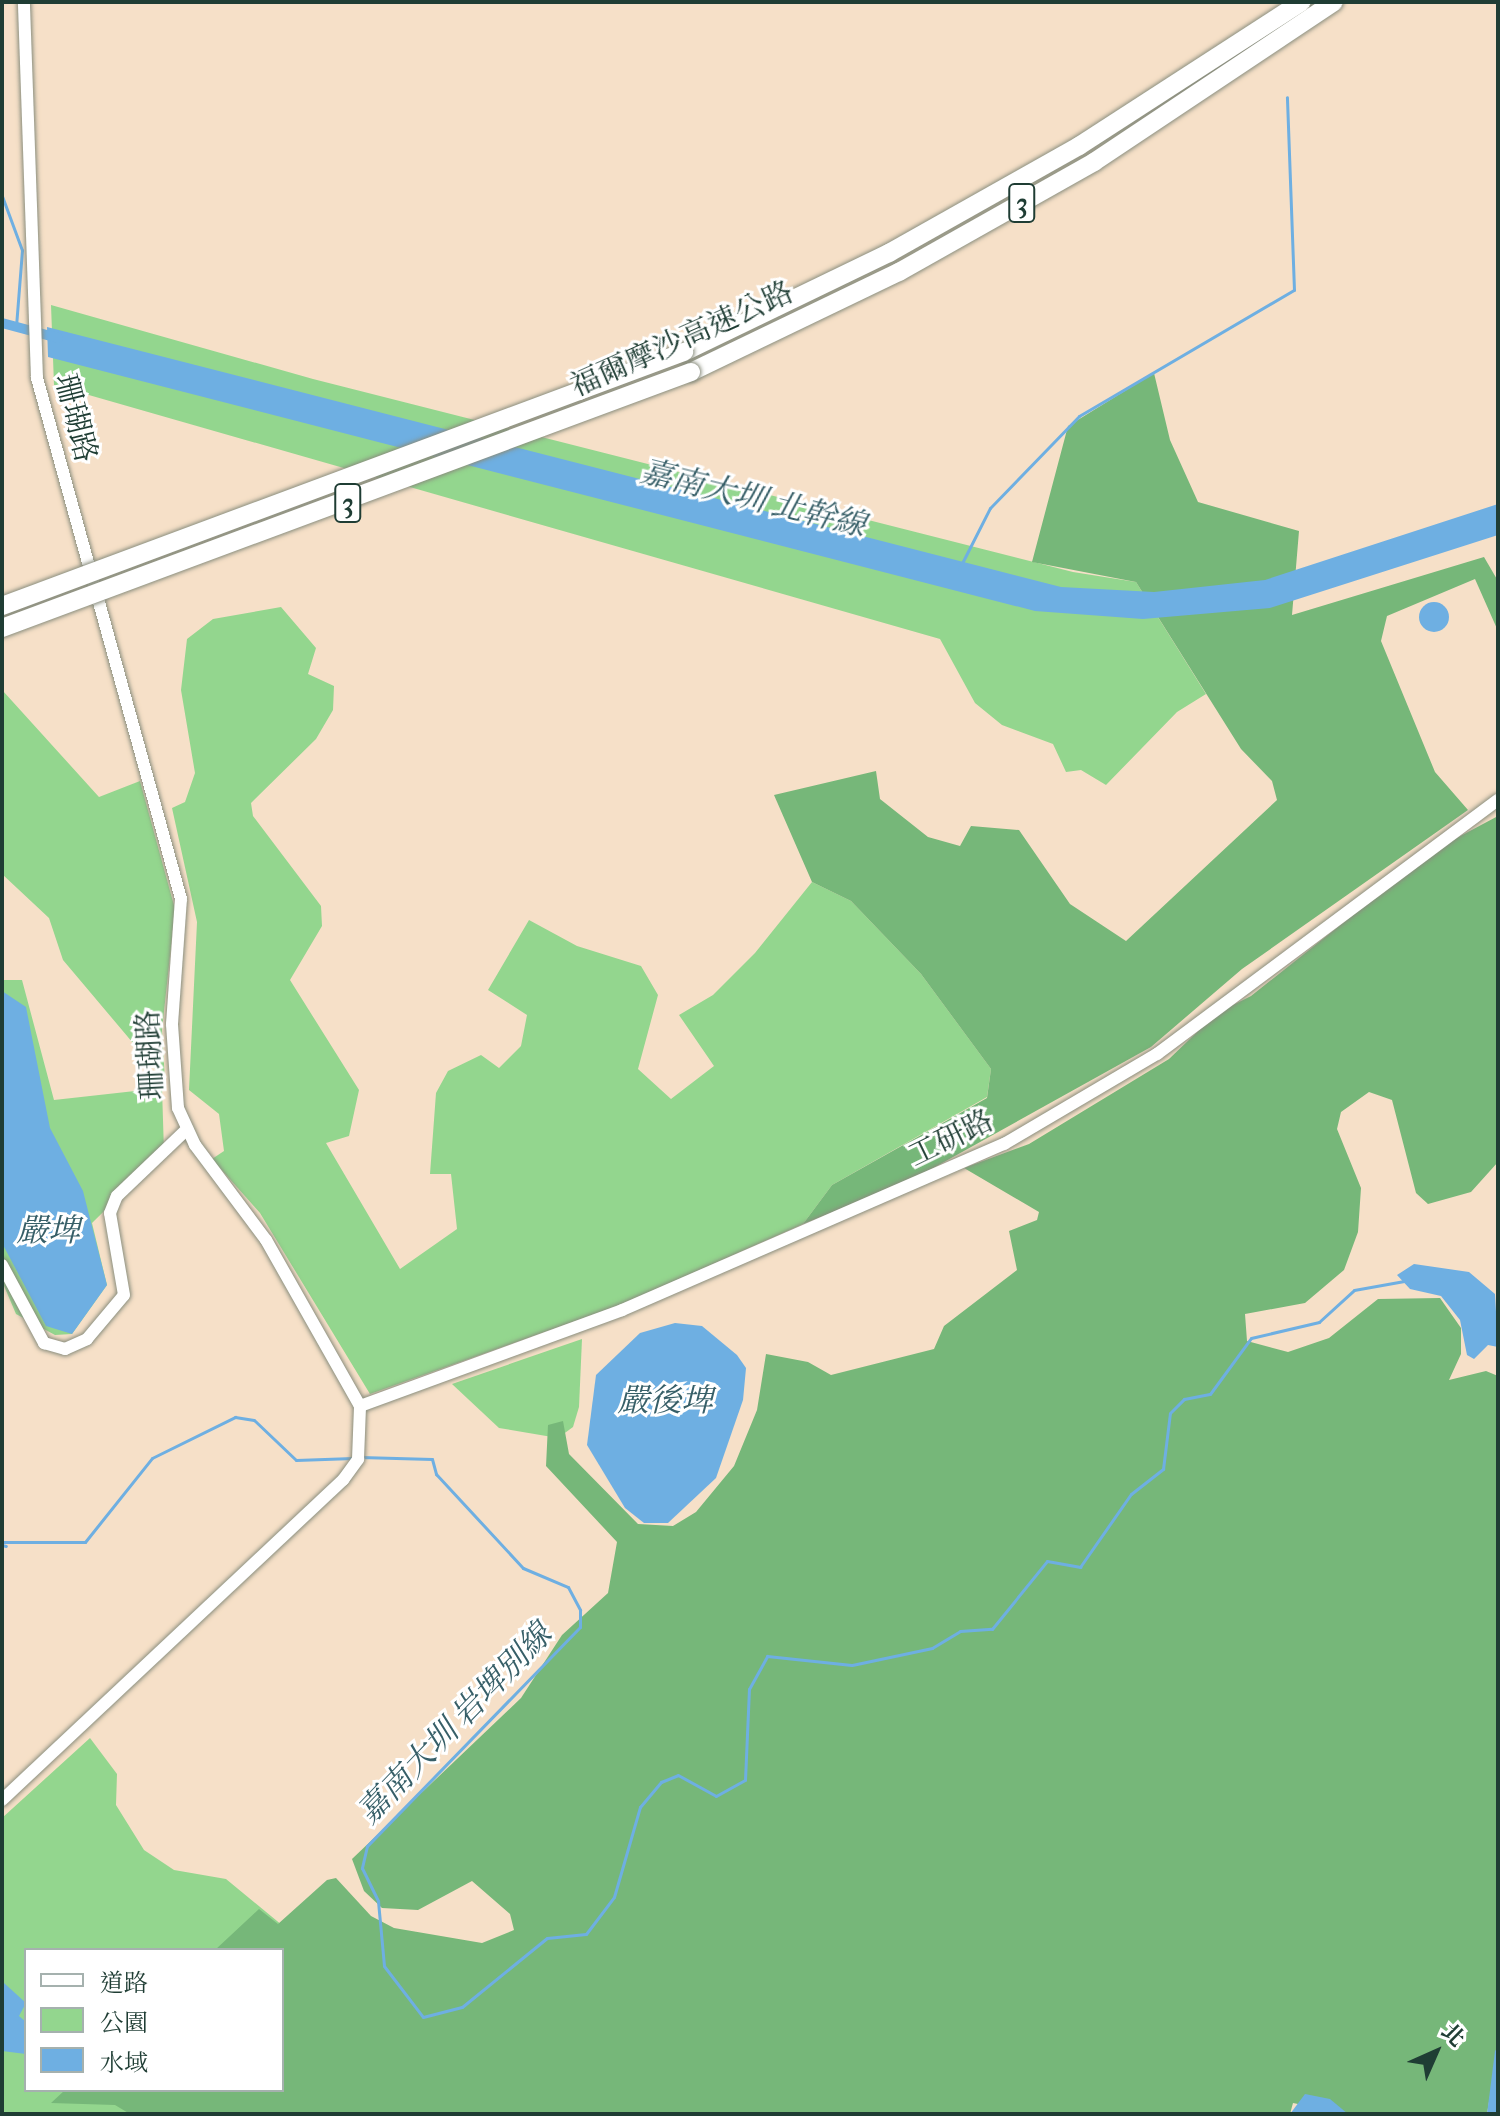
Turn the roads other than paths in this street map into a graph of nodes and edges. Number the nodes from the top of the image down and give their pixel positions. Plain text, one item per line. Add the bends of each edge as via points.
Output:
1 (24, 2) edge
2 (1302, 2) edge
3 (1334, 2) edge
4 (2, 606) edge
5 (2, 628) edge
6 (1498, 800) edge
7 (187, 1129) junction
8 (2, 1265) edge
9 (360, 1406) junction
10 (2, 1800) edge

1 - 7 street, 珊瑚路 via 34,346 57,456 181,899 171,1046
2 - 4 highway, 福爾摩沙高速公路 / 3, bridge via 1065,154 889,253 684,352
3 - 5 highway, 福爾摩沙高速公路 / 3, bridge via 1094,162 899,272 691,372
6 - 9 street, 工研路 via 1157,1054 1004,1144 622,1310
7 - 8 street via 117,1196 110,1213 124,1295 87,1339 65,1349 44,1343
7 - 9 street, 珊瑚路 via 266,1240
9 - 10 street via 351,1469

